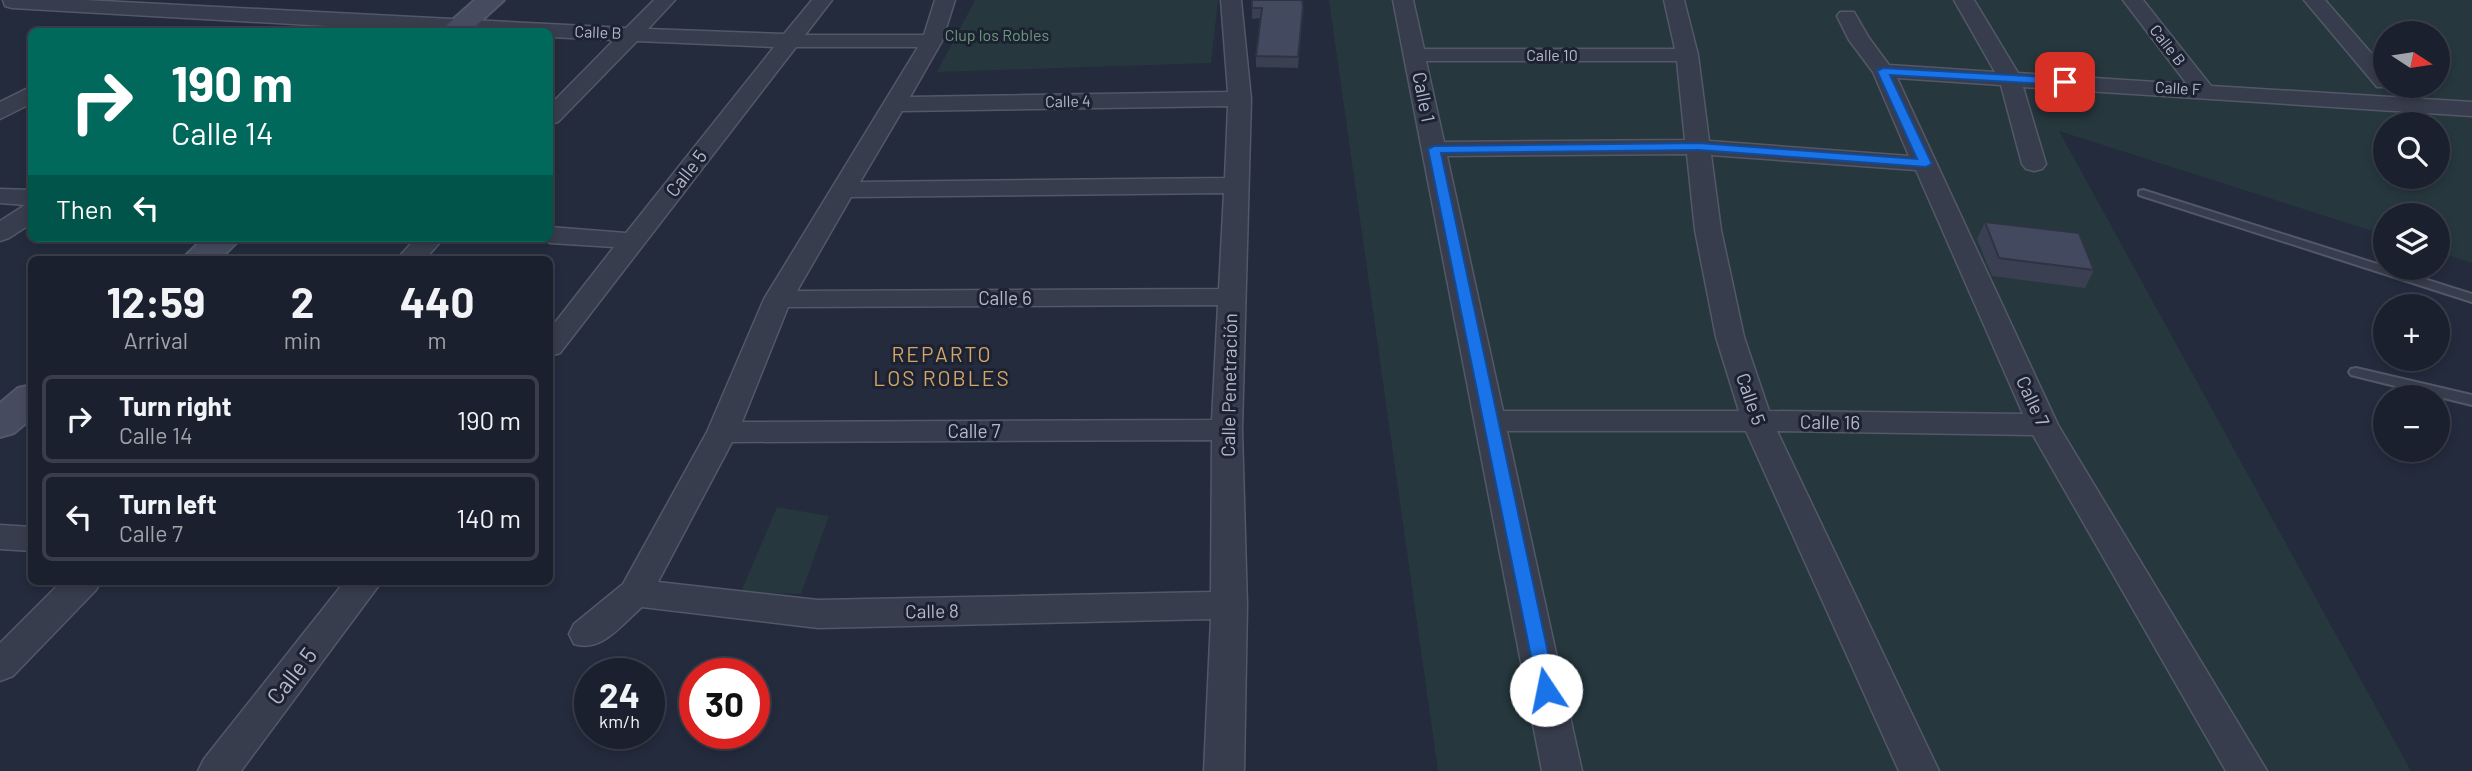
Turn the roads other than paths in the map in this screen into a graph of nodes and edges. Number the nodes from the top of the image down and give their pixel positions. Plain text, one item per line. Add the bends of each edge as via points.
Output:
1 (182, 0) edge
2 (332, 0) edge
3 (491, 0) edge
4 (513, 0) edge
5 (665, 0) edge
6 (822, 0) edge
7 (945, 0) edge
8 (1231, 0) edge
9 (1403, 0) edge
10 (1674, 0) edge
11 (1964, 0) edge
12 (2133, 0) edge
13 (2314, 0) edge
14 (10, 3) edge
15 (163, 12) junction
16 (1847, 16) dead end
17 (305, 19) junction
18 (138, 28) edge
19 (293, 28) edge
20 (450, 28) edge
21 (467, 28) edge
22 (468, 28) edge
23 (553, 31) edge
24 (632, 33) junction
25 (790, 41) junction
26 (932, 41) junction
27 (1416, 55) junction
28 (1687, 55) junction
29 (2373, 68) edge
30 (1883, 71) junction
31 (2010, 78) junction
32 (2203, 90) junction
33 (28, 95) edge
34 (2400, 98) edge
35 (1240, 99) junction
36 (896, 104) junction
37 (2405, 104) junction
38 (2472, 109) edge
39 (0, 112) edge
40 (553, 114) edge
41 (1699, 147) junction
42 (1434, 149) junction
43 (1926, 164) junction
44 (2034, 164) dead end
45 (1236, 185) junction
46 (842, 190) junction
47 (2143, 193) dead end
48 (0, 196) edge
49 (28, 198) edge
50 (28, 214) edge
51 (0, 233) edge
52 (553, 235) edge
53 (632, 241) junction
54 (191, 242) edge
55 (219, 242) edge
56 (427, 242) edge
57 (175, 256) edge
58 (202, 256) edge
59 (413, 256) edge
60 (1231, 297) junction
61 (2472, 298) edge
62 (778, 299) junction
63 (553, 342) edge
64 (2356, 372) dead end
65 (28, 376) edge
66 (0, 399) edge
67 (28, 400) edge
68 (2472, 400) edge
69 (1491, 421) junction
70 (1757, 421) junction
71 (0, 424) edge
72 (2043, 425) junction
73 (1227, 430) junction
74 (722, 432) junction
75 (0, 537) edge
76 (28, 539) edge
77 (80, 585) edge
78 (362, 585) edge
79 (635, 593) junction
80 (1230, 605) junction
81 (587, 634) dead end
82 (0, 666) edge
83 (218, 771) edge
84 (1224, 771) edge
85 (1562, 771) edge
86 (1919, 771) edge
87 (2247, 771) edge

1 - 15 street
2 - 17 street
3 - 21 main road
4 - 22 main road
5 - 24 street
6 - 25 street, Calle 5
7 - 26 street
8 - 35 street, Calle Penetración
9 - 27 street, Calle 1
10 - 28 street, Calle 5
11 - 31 street
12 - 32 street, Calle B
13 - 29 street
14 - 15 street, Calle B
15 - 17 street, Calle B
15 - 18 street
16 - 30 street, Calle 7
17 - 19 street
17 - 20 street, Calle B
23 - 24 street, Calle B
24 - 25 street, Calle B
24 - 40 street
25 - 26 street, Calle B
25 - 53 street, Calle 5
26 - 36 street
27 - 28 street, Calle 10
27 - 42 street, Calle 1
28 - 41 street, Calle 5
30 - 31 street, Calle F
30 - 43 street, Calle 7
31 - 32 street, Calle F
31 - 44 street
32 - 37 street, Calle F
33 - 39 street
34 - 37 street
35 - 36 street, Calle 4
35 - 45 street, Calle Penetración
36 - 46 street
37 - 38 street, Calle F
41 - 42 street
41 - 43 street
41 - 70 street, Calle 5 via 1707,230 1730,337
42 - 69 street, Calle 1
43 - 72 street, Calle 7
45 - 46 street
45 - 60 street, Calle Penetración
46 - 62 street
47 - 61 lane
48 - 49 street
50 - 51 street
52 - 53 street
53 - 63 street, Calle 5
54 - 57 main road
55 - 58 main road
56 - 59 street
60 - 62 street, Calle 6
60 - 73 street, Calle Penetración
62 - 74 street
64 - 68 lane
65 - 66 main road
67 - 71 main road
69 - 70 street, Calle 16
69 - 85 street, Calle 1
70 - 72 street, Calle 16
70 - 86 street, Calle 5
72 - 87 street, Calle 7
73 - 74 street, Calle 7
73 - 80 street, Calle Penetración
74 - 79 street
75 - 76 street
77 - 82 street
78 - 83 street, Calle 5
79 - 80 street, Calle 8 via 818,614
79 - 81 street
80 - 84 street, Calle Penetración

